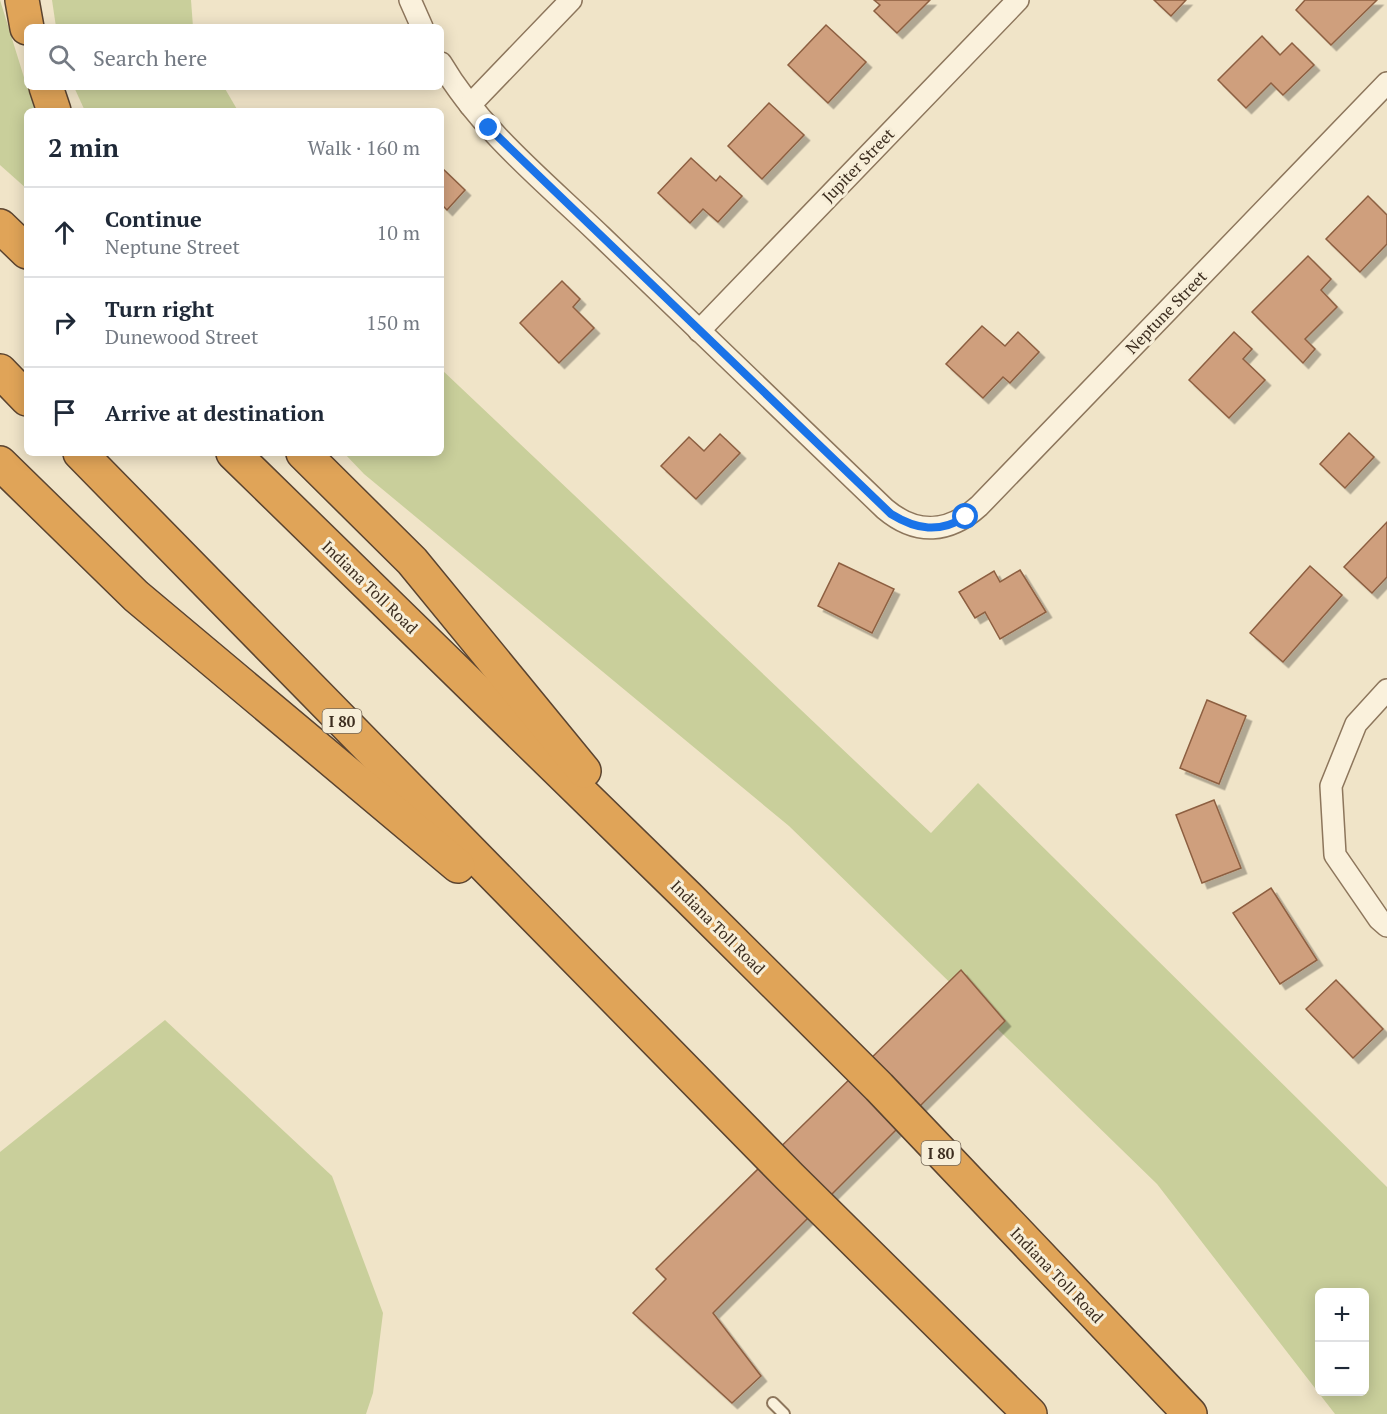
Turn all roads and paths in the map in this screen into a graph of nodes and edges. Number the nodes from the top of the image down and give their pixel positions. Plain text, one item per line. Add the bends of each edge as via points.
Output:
1 (22, 0) edge
2 (410, 0) edge
3 (571, 0) edge
4 (1018, 0) edge
5 (26, 24) edge
6 (421, 24) edge
7 (444, 67) edge
8 (1387, 83) edge
9 (47, 90) edge
10 (470, 105) junction
11 (53, 108) edge
12 (0, 226) edge
13 (24, 249) edge
14 (699, 330) junction
15 (0, 371) edge
16 (24, 396) edge
17 (83, 456) edge
18 (236, 456) edge
19 (306, 456) edge
20 (0, 463) edge
21 (1387, 690) edge
22 (688, 897) junction
23 (1387, 926) edge
24 (603, 988) junction
25 (772, 1403) dead end
26 (784, 1414) edge
27 (1030, 1414) edge
28 (1190, 1414) edge

1 - 5 highway
2 - 6 street
3 - 10 street
4 - 14 street, Jupiter Street
7 - 10 street
8 - 14 street, Neptune Street via 979,506 959,521 936,529 916,526 891,514
9 - 11 highway
10 - 14 street via 489,128
12 - 13 highway
15 - 16 highway
17 - 24 highway, I 80
18 - 22 highway, Indiana Toll Road / I 80
19 - 22 highway via 412,561
20 - 24 highway via 136,596
21 - 23 street via 1356,724 1331,786 1335,855
22 - 28 highway, Indiana Toll Road / I 80 via 879,1088
24 - 27 highway, I 80
25 - 26 lane

